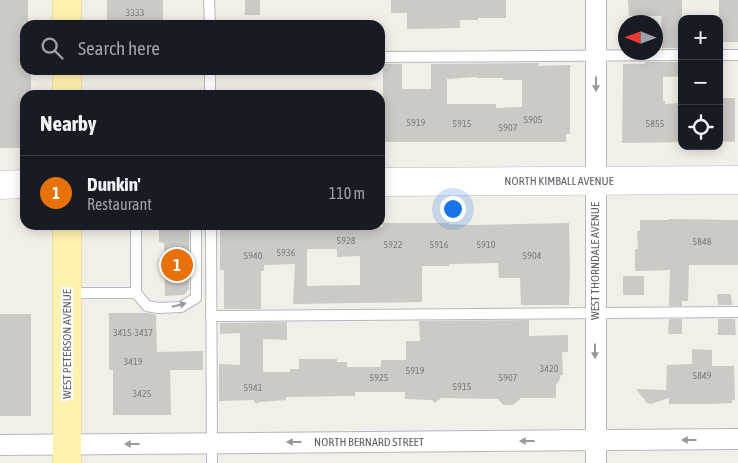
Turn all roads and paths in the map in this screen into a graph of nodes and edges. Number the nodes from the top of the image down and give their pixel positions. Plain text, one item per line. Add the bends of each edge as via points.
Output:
1 (67, 0) edge
2 (210, 0) edge
3 (596, 0) edge
4 (67, 20) edge
5 (210, 20) edge
6 (596, 55) junction
7 (678, 55) edge
8 (723, 55) edge
9 (738, 55) edge
10 (385, 57) edge
11 (67, 75) edge
12 (210, 75) edge
13 (67, 90) edge
14 (210, 90) edge
15 (738, 180) edge
16 (595, 181) junction
17 (385, 182) edge
18 (20, 184) edge
19 (0, 185) edge
20 (67, 230) edge
21 (136, 230) edge
22 (196, 230) edge
23 (210, 230) edge
24 (67, 293) junction
25 (136, 293) junction
26 (196, 298) junction
27 (211, 298) junction
28 (738, 312) edge
29 (595, 313) junction
30 (211, 316) junction
31 (738, 439) edge
32 (596, 440) junction
33 (211, 443) junction
34 (0, 444) edge
35 (67, 454) edge
36 (212, 463) edge
37 (596, 463) edge

1 - 4 main road
2 - 5 lane
3 - 6 street, WEST THORNDALE AVENUE
6 - 7 lane
6 - 10 lane
6 -> 16 street, WEST THORNDALE AVENUE
8 - 9 lane
11 - 13 main road
12 - 14 lane
15 - 16 street, NORTH KIMBALL AVENUE
16 - 17 street, NORTH KIMBALL AVENUE
16 - 29 street, WEST THORNDALE AVENUE
18 - 19 street
20 - 24 main road, WEST PETERSON AVENUE
21 - 25 lane
22 - 26 lane
23 - 27 lane
24 - 25 lane
24 - 35 main road, WEST PETERSON AVENUE
25 -> 26 lane via 147,306 158,308 181,307
26 - 27 lane
27 - 30 lane
28 - 29 lane
29 - 30 lane
29 -> 32 street, WEST THORNDALE AVENUE
30 - 33 lane
31 -> 32 street, NORTH BERNARD STREET
32 -> 33 street, NORTH BERNARD STREET
32 - 37 street, WEST THORNDALE AVENUE
33 -> 35 street, NORTH BERNARD STREET
33 - 36 lane
34 - 35 street, NORTH BERNARD STREET

